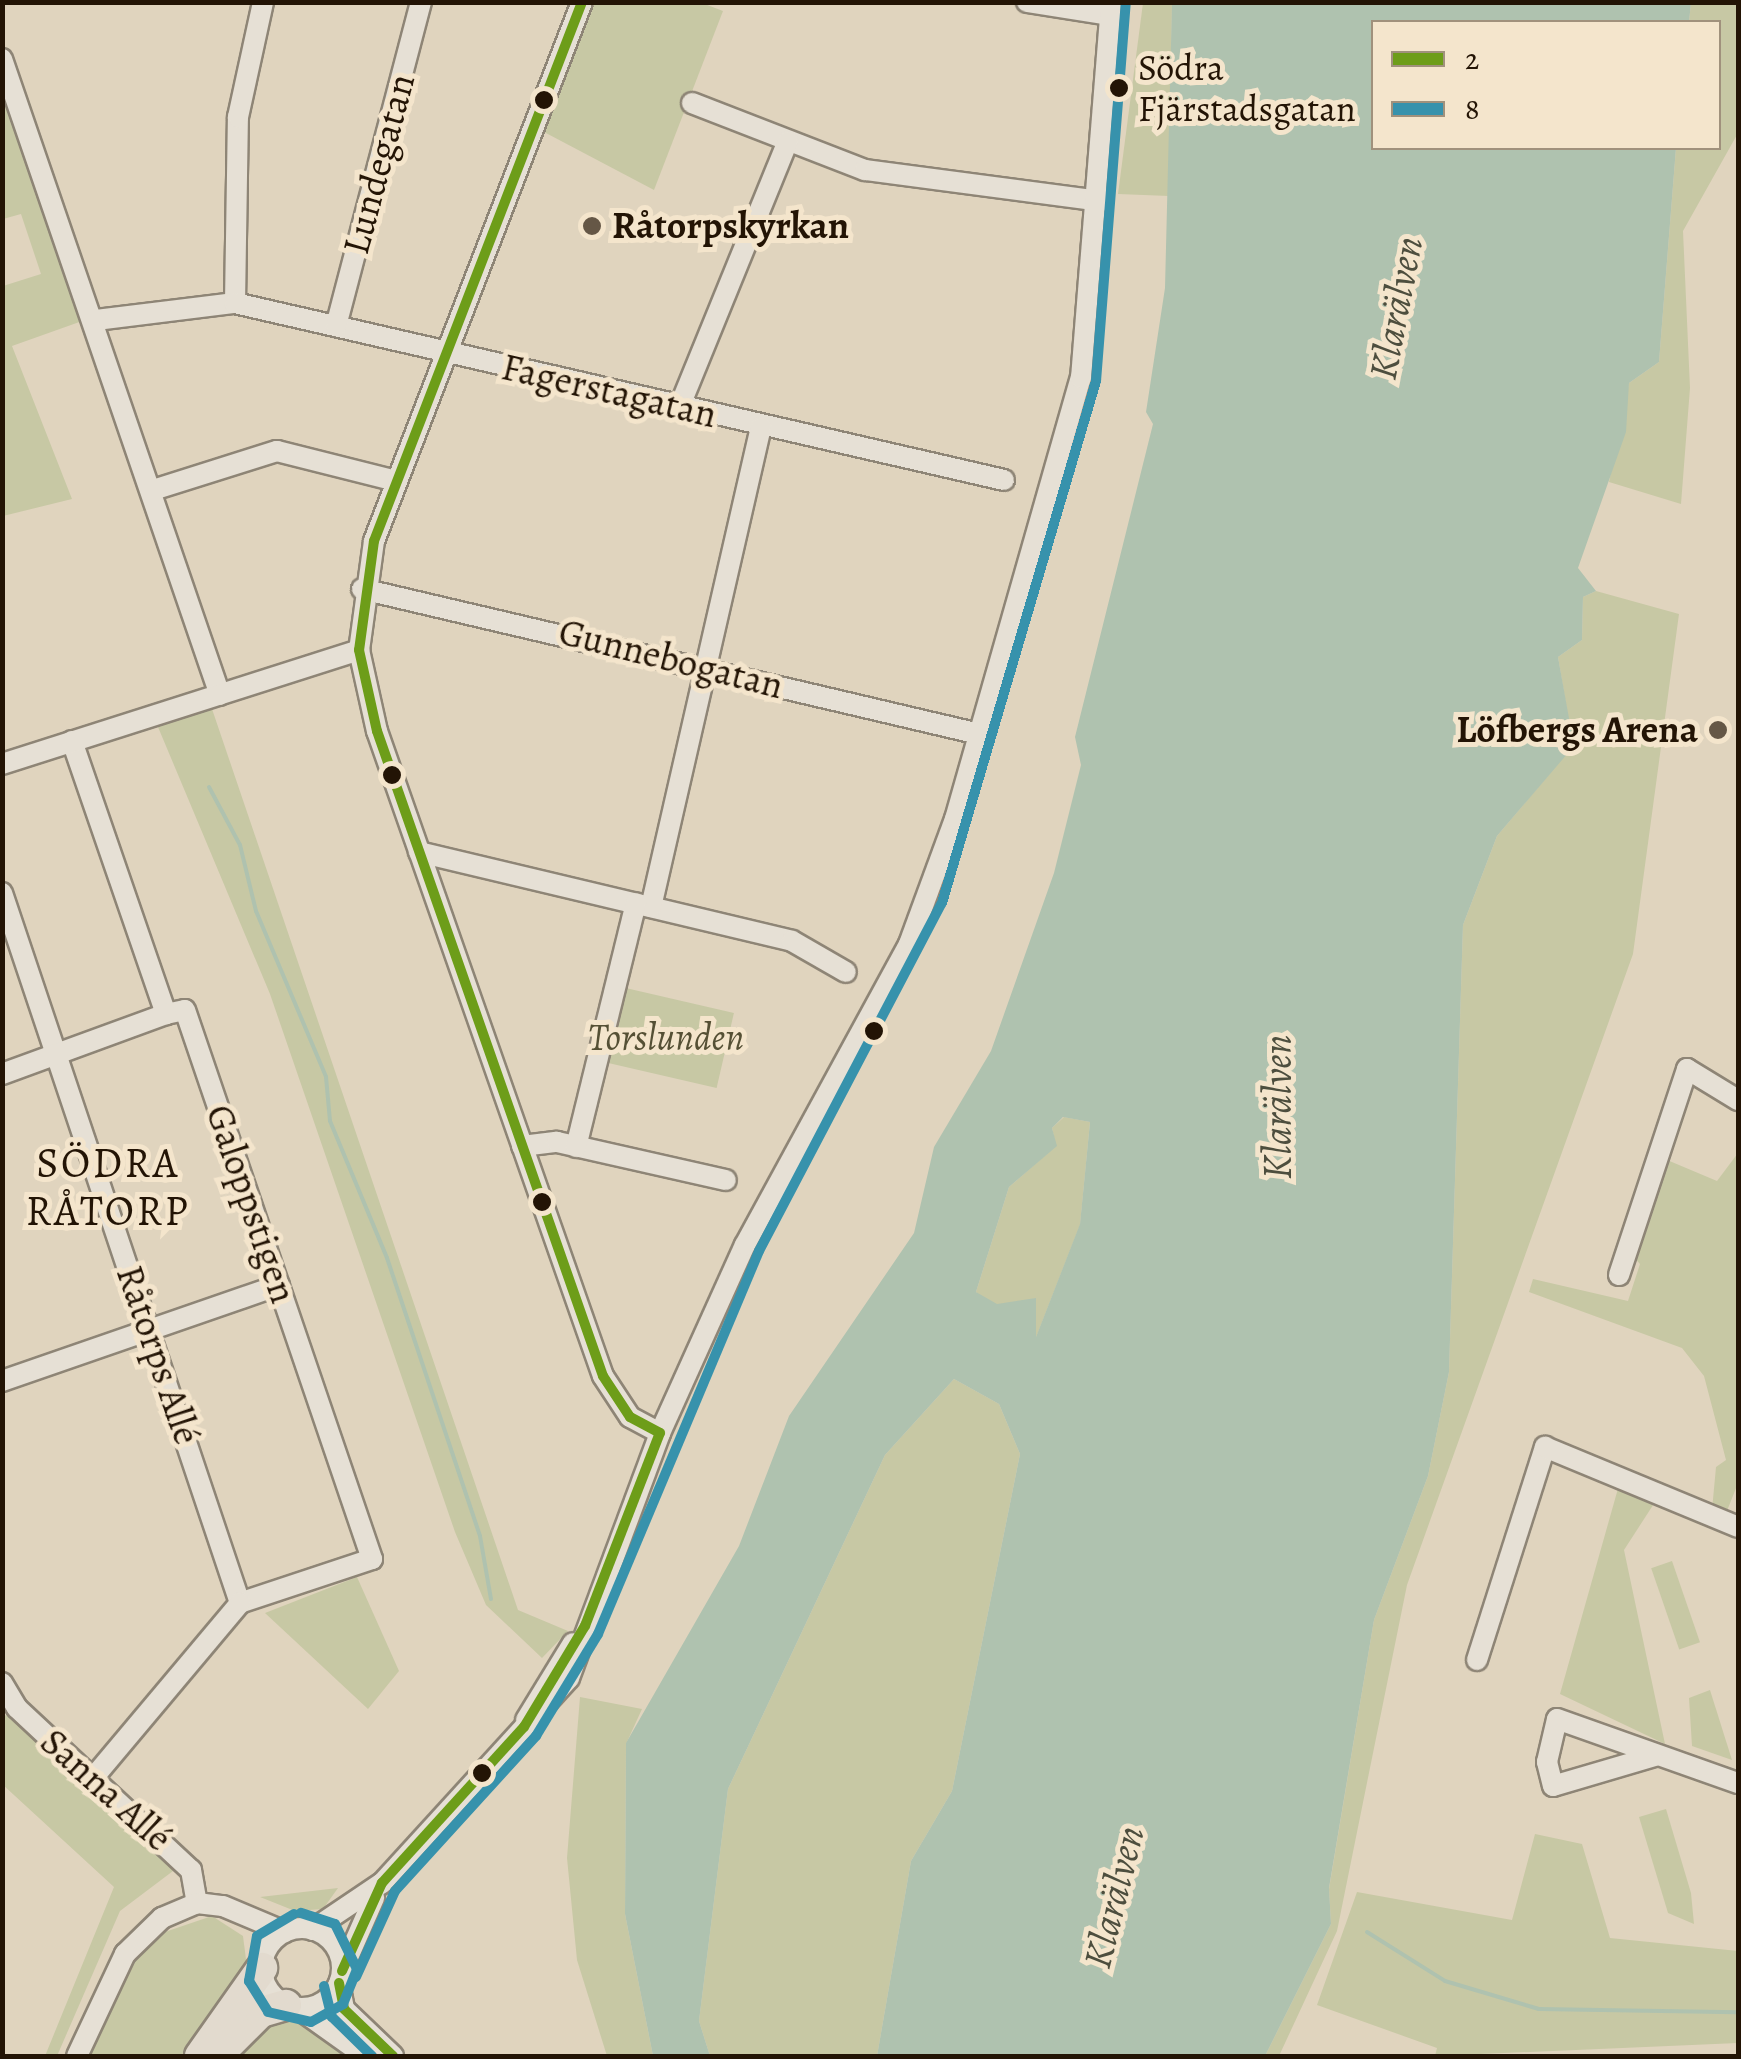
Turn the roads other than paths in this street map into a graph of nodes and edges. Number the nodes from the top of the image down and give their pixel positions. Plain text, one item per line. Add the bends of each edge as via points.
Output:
1 (263, 2) edge
2 (421, 2) edge
3 (582, 2) edge
4 (1027, 2) edge
5 (1111, 9) edge
6 (2, 60) edge
7 (692, 103) dead end
8 (788, 141) junction
9 (1101, 201) junction
10 (236, 303) junction
11 (96, 320) junction
12 (336, 326) junction
13 (446, 352) junction
14 (680, 408) junction
15 (761, 428) junction
16 (1004, 480) dead end
17 (396, 481) junction
18 (153, 490) junction
19 (362, 589) junction
20 (359, 650) junction
21 (706, 667) junction
22 (220, 695) junction
23 (979, 734) junction
24 (72, 741) junction
25 (2, 764) edge
26 (420, 852) junction
27 (2, 892) edge
28 (643, 905) junction
29 (846, 972) dead end
30 (166, 1014) junction
31 (60, 1052) junction
32 (2, 1074) edge
33 (1738, 1100) edge
34 (522, 1146) junction
35 (576, 1146) junction
36 (726, 1180) dead end
37 (1619, 1274) dead end
38 (279, 1285) junction
39 (149, 1328) junction
40 (2, 1381) edge
41 (660, 1433) junction
42 (1738, 1526) edge
43 (240, 1603) junction
44 (1477, 1660) dead end
45 (2, 1684) edge
46 (1655, 1756) junction
47 (94, 1776) junction
48 (1738, 1782) edge
49 (382, 1883) junction
50 (198, 1903) junction
51 (235, 1913) junction
52 (312, 1930) junction
53 (285, 1932) junction
54 (263, 1961) junction
55 (340, 1977) junction
56 (292, 2006) junction
57 (77, 2056) edge
58 (200, 2056) edge
59 (218, 2056) edge
60 (365, 2056) edge
61 (392, 2056) edge

1 - 10 street via 238,118
2 - 12 street, Lundegatan
3 - 13 street
4 - 5 street
5 - 9 street
6 - 11 street
7 - 8 street
8 - 9 street via 865,170
8 - 14 street
9 - 23 street via 1081,378
10 - 11 street, Fagerstagatan
10 - 12 street, Fagerstagatan
11 - 18 street
12 - 13 street, Fagerstagatan
13 - 14 street, Fagerstagatan
13 - 17 street
14 - 15 street, Fagerstagatan
15 - 16 street, Fagerstagatan
15 - 21 street
17 - 18 street via 277,451
17 - 19 street
18 - 22 street
19 - 20 street
19 - 21 street, Gunnebogatan
20 - 22 street
20 - 26 street
21 - 23 street, Gunnebogatan
21 - 28 street
22 - 24 street
23 - 41 street via 909,944 745,1245
24 - 25 street
24 - 30 street
26 - 28 street
26 - 34 street
27 - 31 street, Råtorps Allé
28 - 29 street via 792,941
28 - 35 street
30 - 31 street
30 - 38 street, Galoppstigen via 185,1010
31 - 32 street
31 - 39 street, Råtorps Allé
33 - 37 street via 1687,1069
34 - 35 street
34 - 41 street via 602,1376 630,1417
35 - 36 street
38 - 39 street
38 - 43 street, Galoppstigen via 372,1560
39 - 40 street
39 - 43 street, Råtorps Allé
41 - 49 street via 569,1678
42 - 44 street via 1545,1447
43 - 47 street
45 - 47 street, Sanna Allé
46 - 46 street via 1557,1719 1547,1762 1553,1786
46 - 48 street
47 - 50 street, Sanna Allé via 191,1870
49 - 52 street via 342,1918
49 - 55 street
50 - 51 street
50 - 57 street via 162,1918 125,1954
51 - 53 street
51 - 54 street
52 - 53 street
52 - 55 street via 334,1945
53 - 54 street
54 - 56 street
54 - 58 highway
55 - 56 street via 322,2002
55 - 61 street via 344,2009
56 - 59 highway via 251,2018
56 - 60 street

